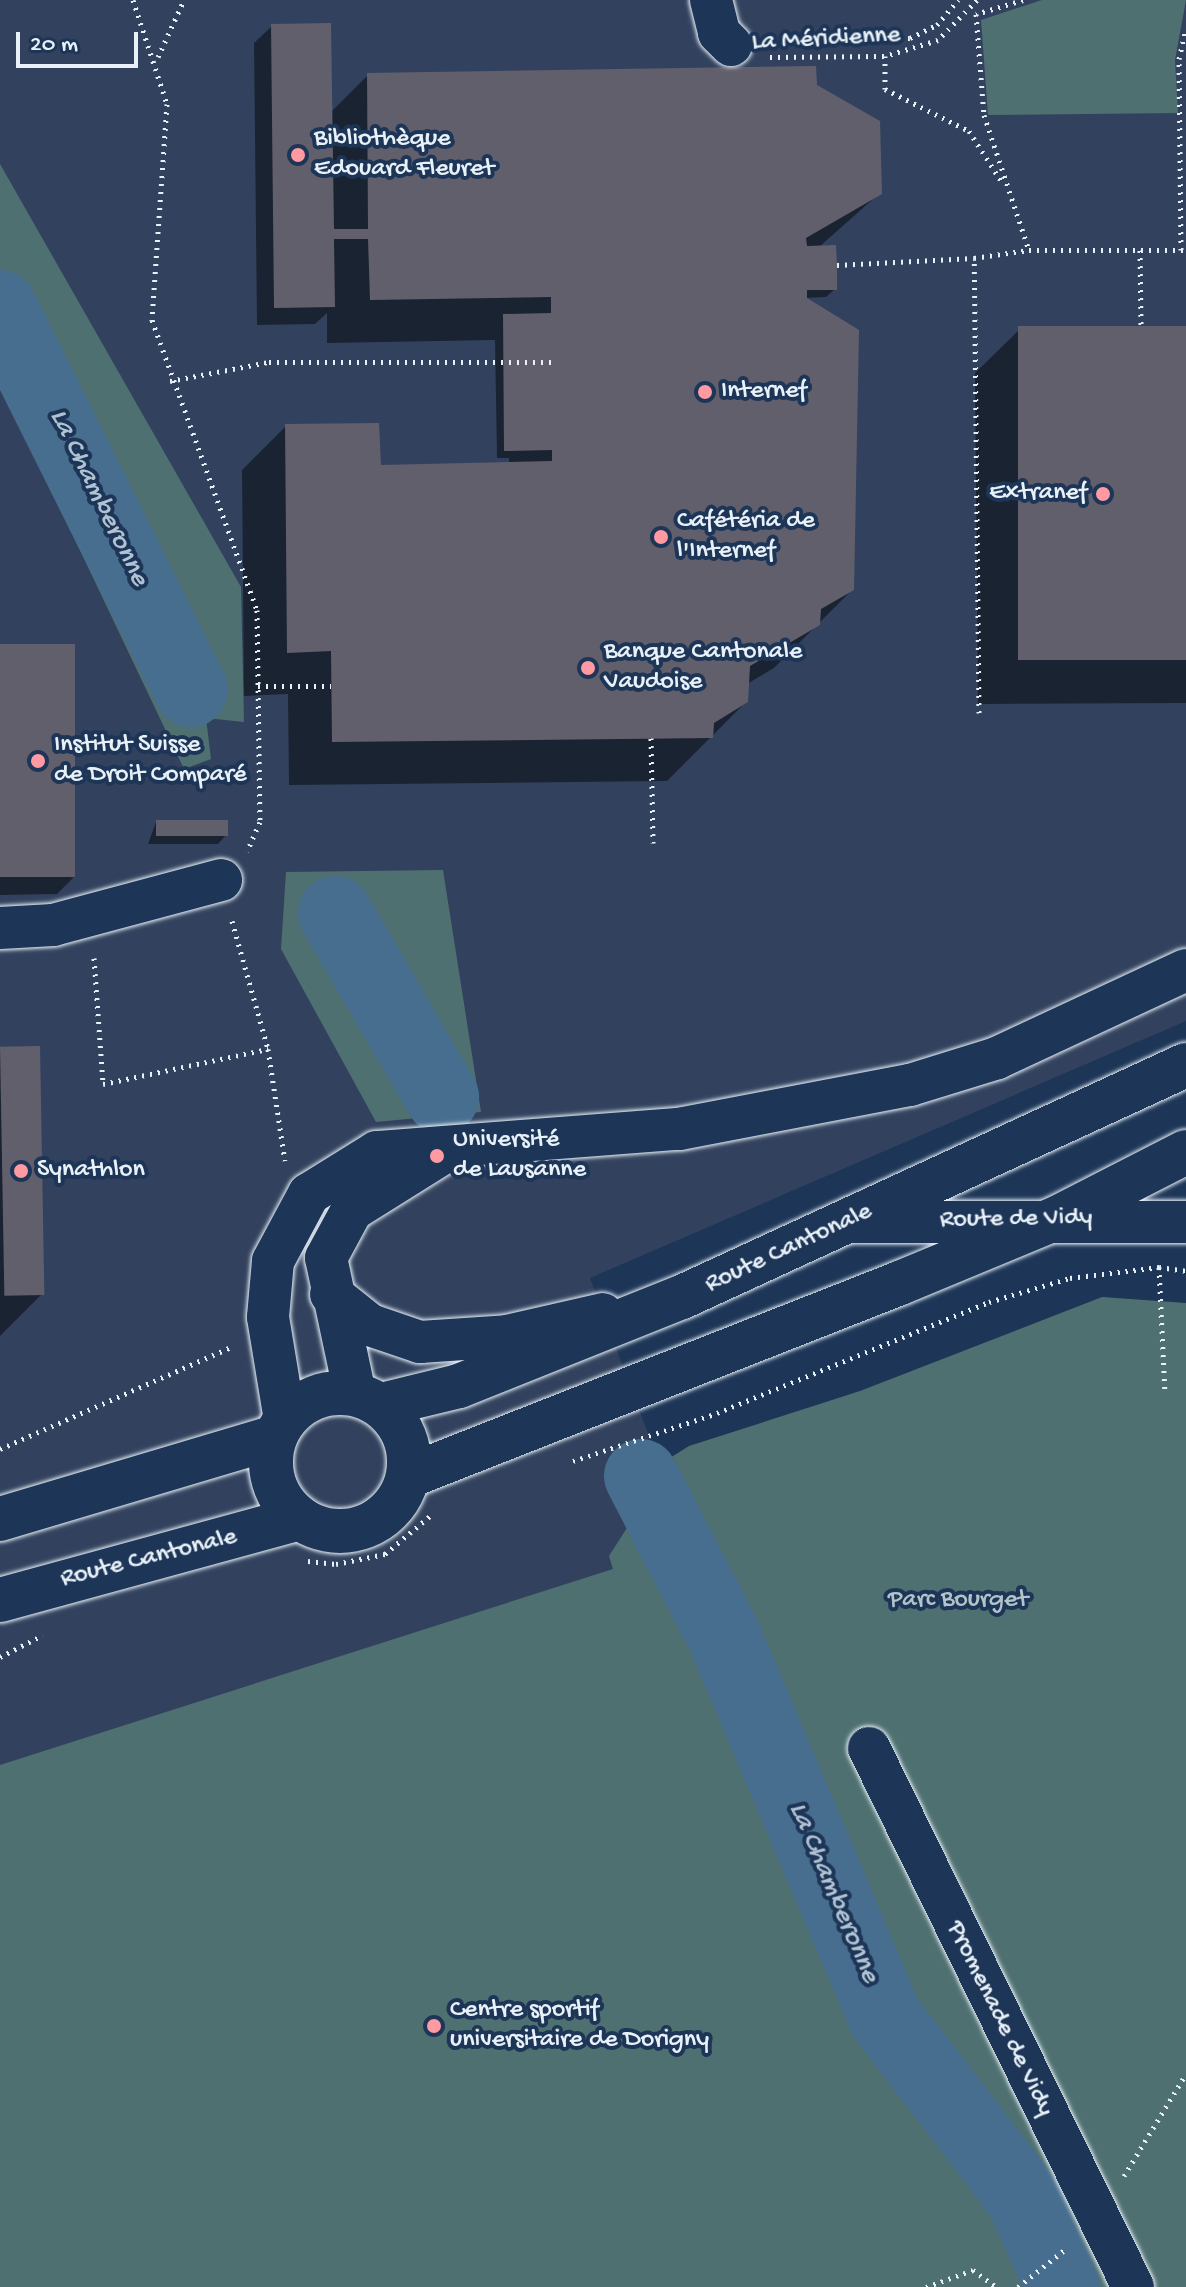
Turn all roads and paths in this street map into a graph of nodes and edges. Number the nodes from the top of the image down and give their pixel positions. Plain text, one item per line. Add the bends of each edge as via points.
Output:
1 (133, 0) edge
2 (184, 0) edge
3 (711, 0) edge
4 (958, 0) edge
5 (977, 0) edge
6 (1023, 0) edge
7 (973, 12) junction
8 (1186, 29) edge
9 (748, 51) junction
10 (885, 56) junction
11 (157, 58) junction
12 (1006, 188) junction
13 (1029, 250) junction
14 (1140, 250) junction
15 (1184, 250) edge
16 (974, 258) junction
17 (837, 265) dead end
18 (1141, 326) dead end
19 (551, 362) dead end
20 (170, 381) junction
21 (258, 686) junction
22 (331, 686) dead end
23 (979, 713) dead end
24 (651, 738) dead end
25 (653, 843) dead end
26 (221, 880) junction
27 (91, 916) junction
28 (0, 928) edge
29 (1186, 970) edge
30 (268, 1049) junction
31 (1186, 1065) edge
32 (457, 1146) junction
33 (1186, 1152) edge
34 (286, 1171) dead end
35 (1057, 1218) junction
36 (847, 1222) junction
37 (1186, 1222) edge
38 (1159, 1267) junction
39 (1186, 1271) edge
40 (331, 1294) junction
41 (682, 1297) junction
42 (234, 1340) dead end
43 (1165, 1394) dead end
44 (368, 1399) junction
45 (280, 1429) junction
46 (0, 1449) edge
47 (567, 1463) dead end
48 (409, 1476) junction
49 (299, 1518) junction
50 (0, 1519) edge
51 (0, 1600) edge
52 (869, 1748) dead end
53 (1186, 2074) edge
54 (1099, 2223) junction
55 (1135, 2286) edge
56 (926, 2287) edge
57 (996, 2287) edge
58 (1018, 2287) edge

1 - 11 path
2 - 11 path
3 - 9 street, La Méridienne via 719,33
4 - 9 path, La Méridienne via 937,25 887,43
5 - 7 path
6 - 7 path
7 - 10 path via 938,40
7 - 12 path via 984,115
8 - 15 path via 1179,59
9 - 10 path
10 - 12 path via 885,89 969,131
11 - 20 path via 167,104 150,289
12 - 13 path
13 - 14 path
13 - 16 path
14 - 15 path
14 - 18 path
16 - 17 path
16 - 23 path
19 - 20 path via 269,362
20 - 21 path via 257,610
21 - 22 path
21 - 26 path via 260,822 249,849
24 - 25 path
26 - 27 street
26 - 30 path
27 - 28 street
27 - 30 path via 103,1084
29 - 32 street via 1023,1047 910,1085 679,1129
30 - 34 path
31 - 36 main road, Route Cantonale
32 - 40 street via 352,1210 326,1258
32 - 45 street via 377,1152 309,1194 287,1226 273,1261 268,1317
33 - 35 main road
35 - 36 street, Route de Vidy
35 - 37 street, Route de Vidy
35 - 48 main road
36 - 41 main road, Route Cantonale
38 - 39 path
38 - 43 path
38 - 47 path via 1070,1278 989,1302 717,1413
40 - 41 street via 370,1325 443,1342
40 - 44 street
41 - 44 main road, Route Cantonale via 459,1386
42 - 46 path via 228,1352 129,1387
44 - 45 main road via 329,1393
44 - 48 main road via 409,1449
45 - 49 main road via 276,1490
45 - 50 main road via 175,1467
48 - 49 main road via 401,1498 365,1528 319,1529
49 - 51 main road, Route Cantonale
52 - 54 street, Promenade de Vidy
53 - 54 path
54 - 55 street, Promenade de Vidy
54 - 58 path
56 - 57 path via 973,2270

